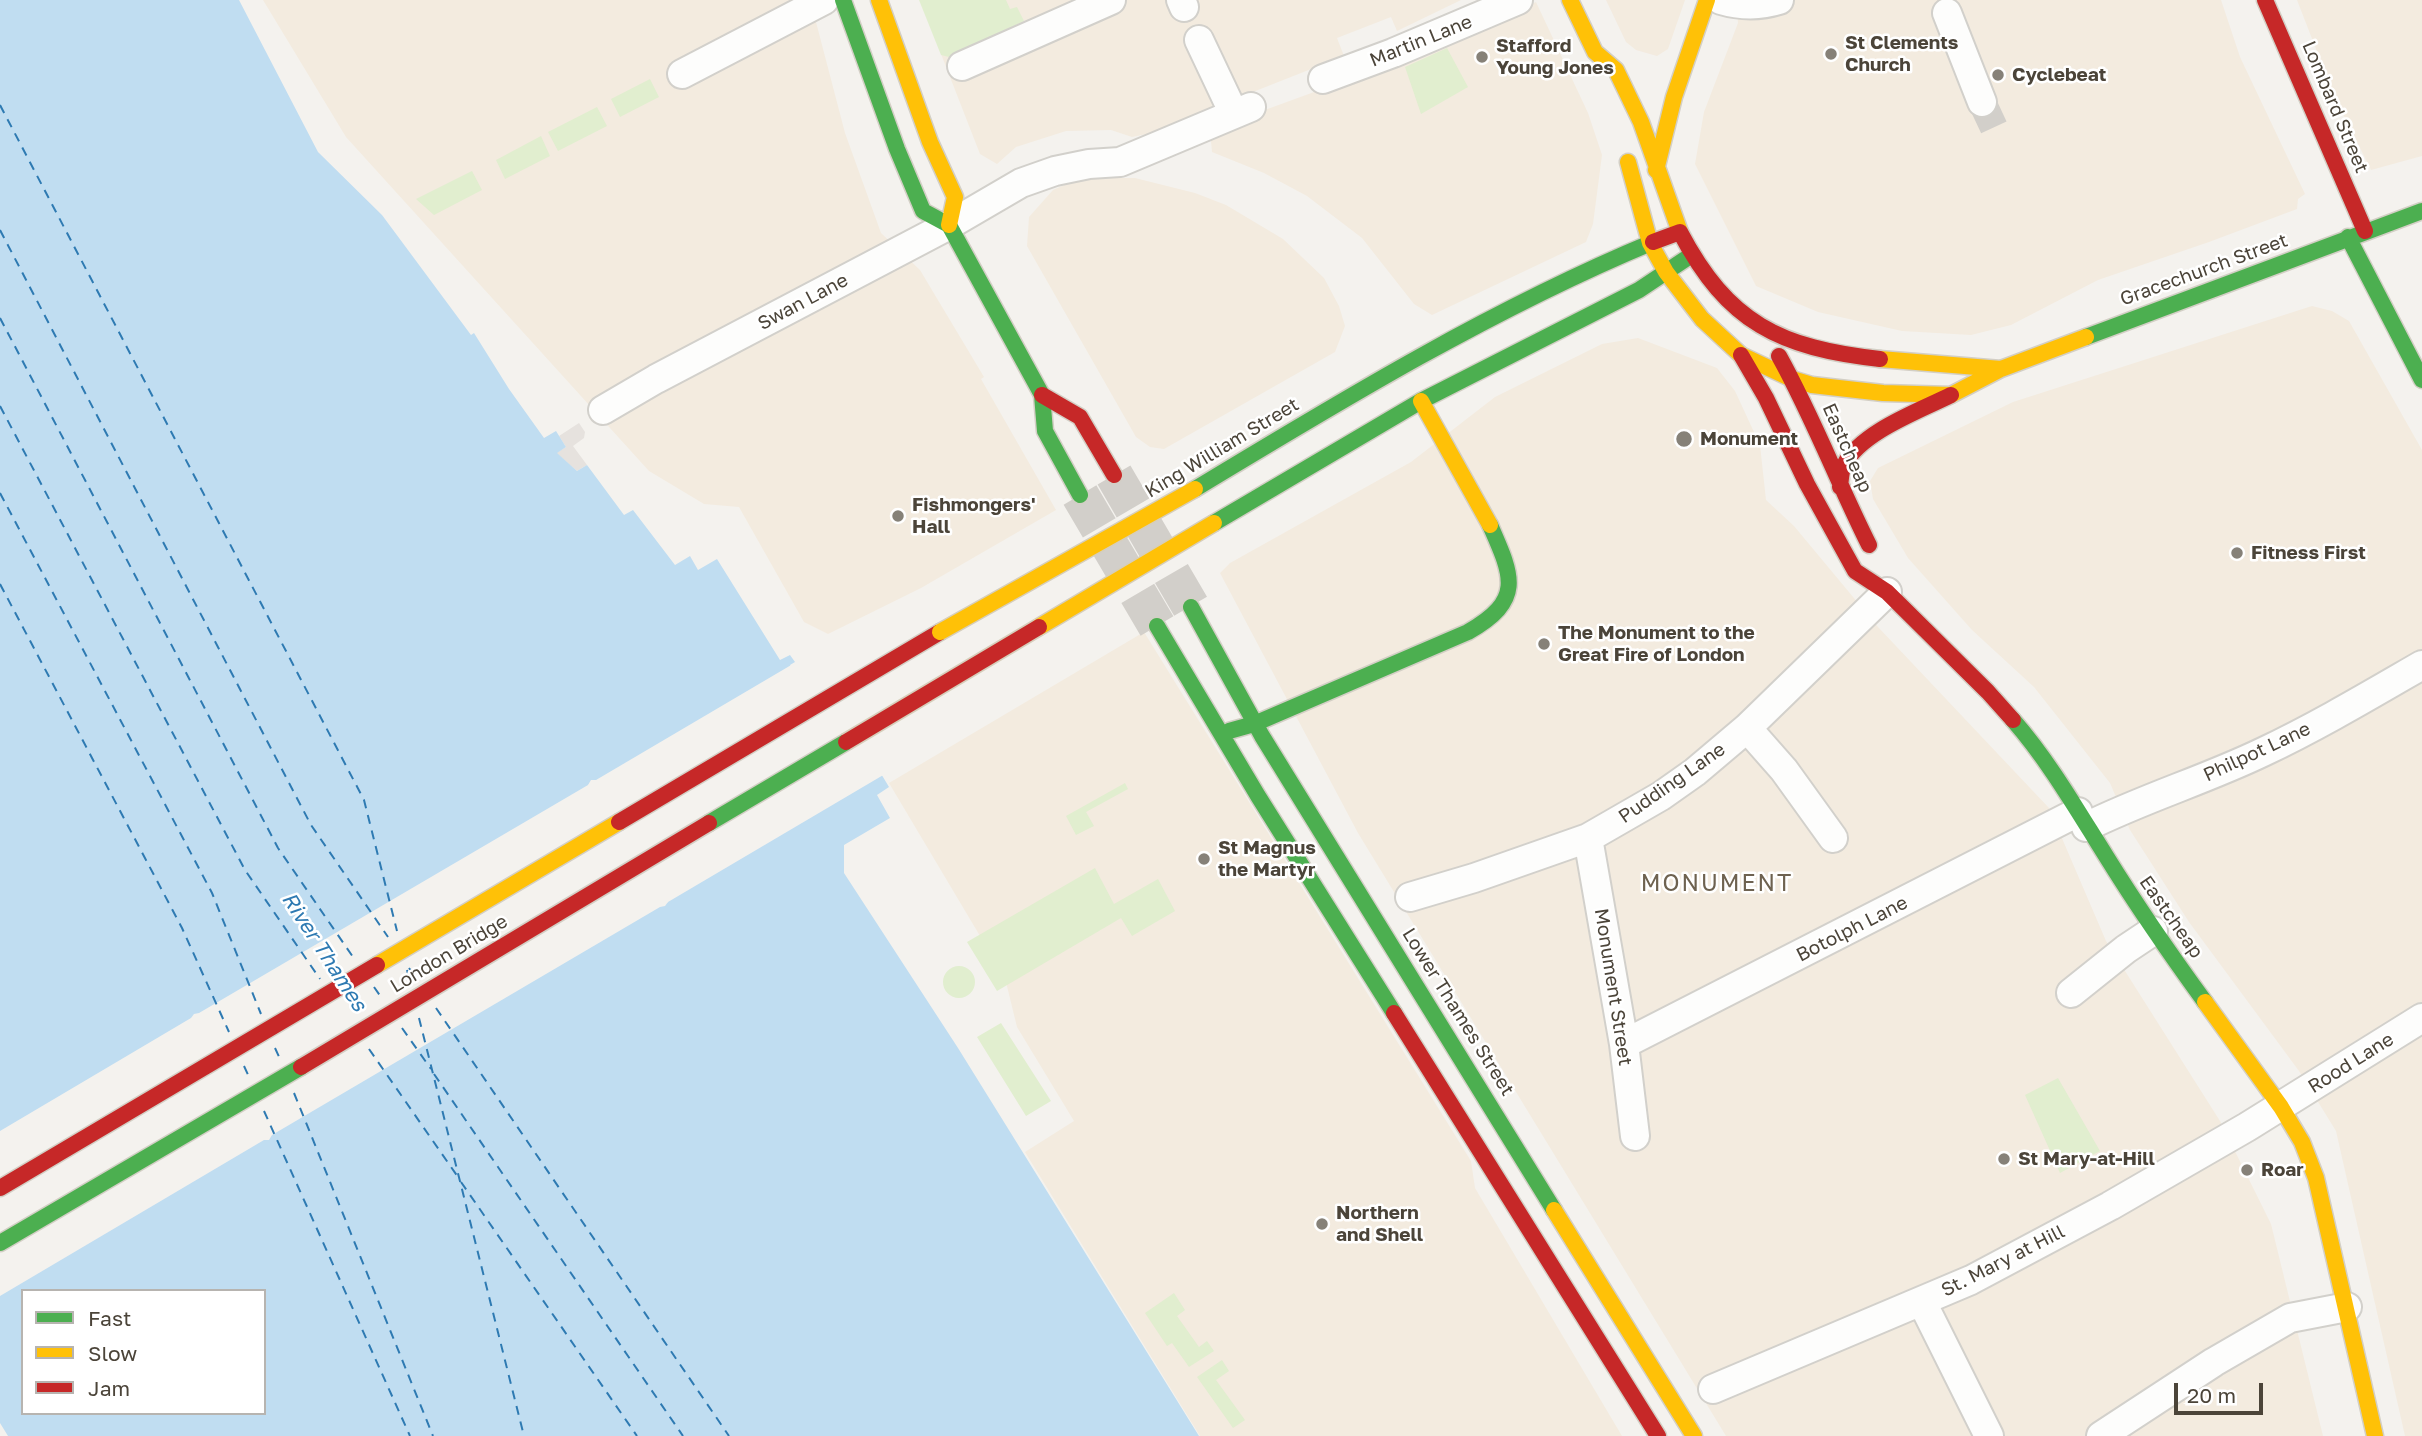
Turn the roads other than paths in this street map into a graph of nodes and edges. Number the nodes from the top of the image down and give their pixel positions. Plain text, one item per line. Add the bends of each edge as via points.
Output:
1 (824, 0) edge
2 (843, 0) edge
3 (879, 0) edge
4 (1111, 0) edge
5 (1518, 0) edge
6 (1570, 0) edge
7 (1707, 0) edge
8 (1721, 0) edge
9 (1779, 0) edge
10 (2265, 0) edge
11 (1947, 13) dead end
12 (1199, 40) dead end
13 (1595, 52) junction
14 (962, 66) dead end
15 (1593, 72) dead end
16 (682, 74) dead end
17 (1323, 79) dead end
18 (1982, 102) tunnel mouth
19 (1623, 149) dead end
20 (1657, 168) junction
21 (1640, 199) junction
22 (2422, 211) edge
23 (949, 225) junction
24 (2365, 231) junction
25 (1680, 232) junction
26 (2347, 237) junction
27 (1650, 243) junction
28 (1692, 255) junction
29 (1666, 272) junction
30 (1759, 326) junction
31 (1741, 355) junction
32 (2001, 369) junction
33 (1792, 379) junction
34 (2422, 380) edge
35 (1042, 395) junction
36 (1951, 395) junction
37 (1421, 401) junction
38 (603, 410) dead end
39 (1114, 475) tunnel mouth
40 (1840, 486) junction
41 (1080, 495) tunnel mouth
42 (1881, 573) junction
43 (1191, 607) tunnel mouth
44 (1157, 626) tunnel mouth
45 (2422, 665) edge
46 (822, 704) joint
47 (1254, 724) junction
48 (1748, 728) junction
49 (1220, 733) junction
50 (2082, 820) junction
51 (1588, 838) junction
52 (1833, 838) dead end
53 (1410, 897) dead end
54 (2153, 931) junction
55 (2071, 993) dead end
56 (2422, 1018) edge
57 (1624, 1044) junction
58 (2281, 1107) junction
59 (1635, 1136) dead end
60 (0, 1188) edge
61 (0, 1242) edge
62 (1922, 1302) junction
63 (2347, 1307) junction
64 (1713, 1389) dead end
65 (1658, 1436) edge
66 (1695, 1436) edge
67 (1989, 1436) edge
68 (2101, 1436) edge
69 (2375, 1436) edge

1 - 16 street
2 - 23 main road via 923,211
3 - 23 main road via 930,142 955,197
4 - 14 street
5 - 17 street, Martin Lane
6 - 13 main road
7 - 20 main road via 1674,97
8 - 9 street via 1742,5
10 - 24 main road, Lombard Street
11 - 18 street
12 - 23 street, Swan Lane via 1242,111 1120,162 1041,175
13 - 15 main road
13 - 20 main road via 1616,70
19 - 21 main road
20 - 21 main road
20 - 25 main road
21 - 27 main road
22 - 24 main road, Gracechurch Street
23 - 35 main road
23 - 38 street, Swan Lane via 660,386
24 - 26 main road, Gracechurch Street
25 - 27 main road, King William Street
25 - 28 main road
26 - 32 main road, Gracechurch Street
26 - 34 main road
27 - 29 main road
27 - 46 main road, King William Street, bridge via 1606,261 1369,386
28 - 29 main road
28 - 30 main road, Gracechurch Street via 1719,292
29 - 31 main road, Gracechurch Street via 1702,319
29 - 37 main road
30 - 32 main road, Gracechurch Street via 1782,338 1859,355
30 - 33 main road, Eastcheap
31 - 33 main road, Gracechurch Street
31 - 42 main road, Eastcheap via 1855,571
32 - 36 main road, Gracechurch Street
33 - 36 main road, Gracechurch Street via 1883,393
33 - 40 main road, Eastcheap
35 - 39 main road via 1080,417
35 - 41 main road via 1045,431
36 - 40 main road, Gracechurch Street via 1856,451 1843,466
37 - 47 main road via 1504,555 1510,573 1506,599 1497,612 1468,632
37 - 61 main road, London Bridge, bridge
40 - 42 main road, Eastcheap
42 - 48 street, Pudding Lane
42 - 50 main road, Eastcheap via 2029,738
43 - 47 main road, Lower Thames Street
44 - 49 main road
45 - 50 street, Philpot Lane via 2261,753 2161,796
46 - 60 main road, London Bridge
47 - 49 main road
47 - 66 main road, Lower Thames Street
48 - 51 street, Pudding Lane via 1672,788
48 - 52 street
49 - 65 main road
50 - 54 main road, Eastcheap
50 - 57 street, Botolph Lane
51 - 53 street, Pudding Lane
51 - 57 street, Monument Street
54 - 55 street
54 - 58 main road, Eastcheap
56 - 58 street, Rood Lane
57 - 59 street, Monument Street
58 - 62 street, St. Mary at Hill via 2110,1206
58 - 63 main road, Eastcheap via 2316,1178
62 - 64 street, St. Mary at Hill
62 - 67 street
63 - 68 street via 2290,1318
63 - 69 main road, Eastcheap

